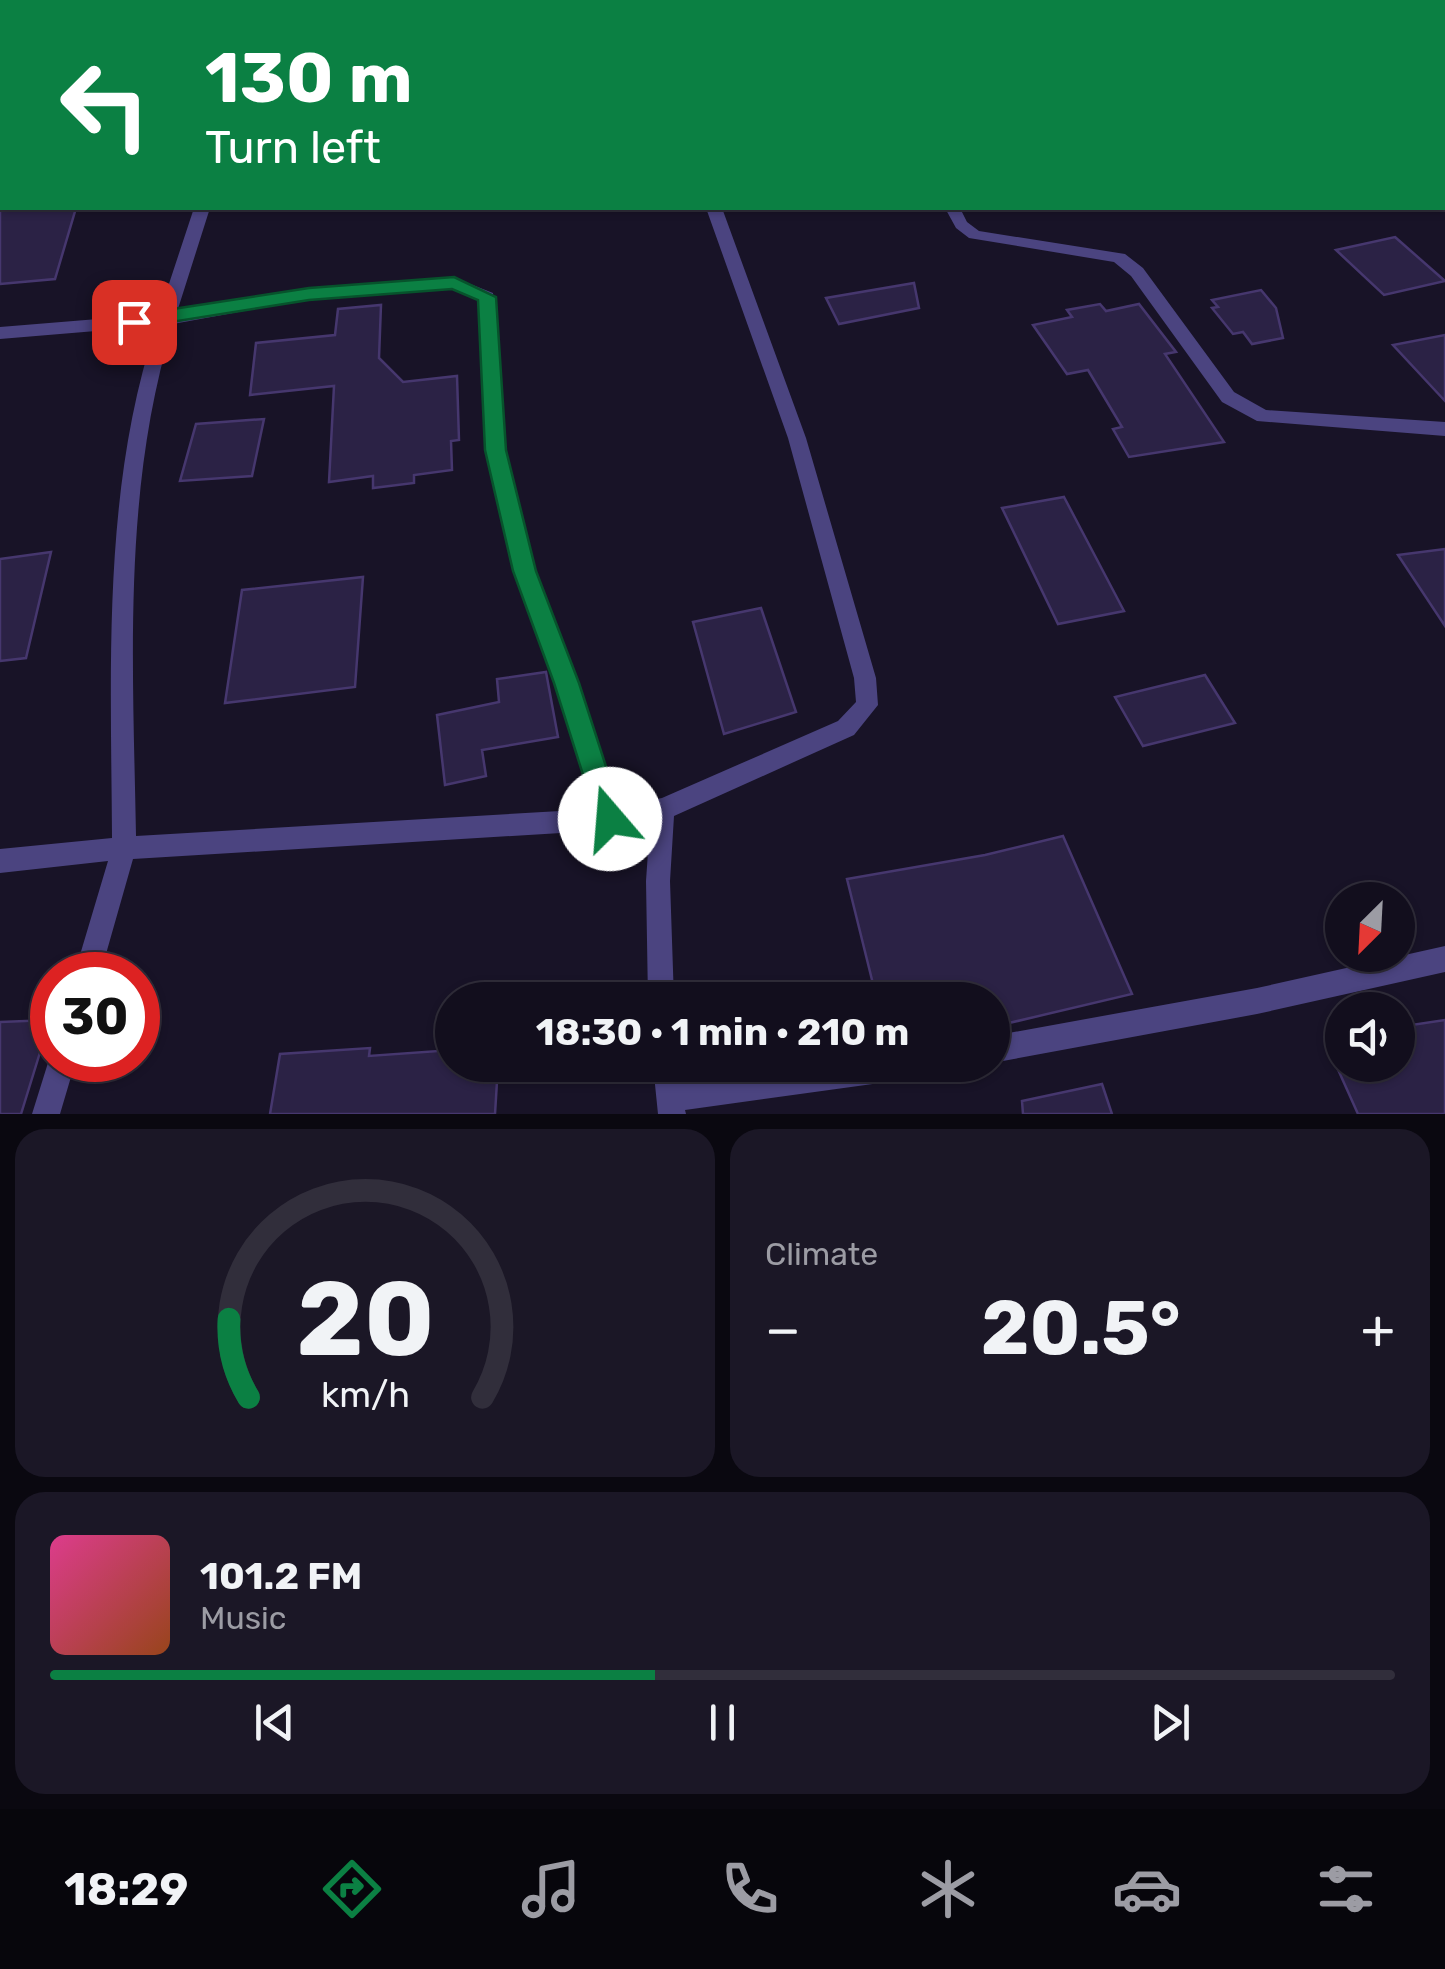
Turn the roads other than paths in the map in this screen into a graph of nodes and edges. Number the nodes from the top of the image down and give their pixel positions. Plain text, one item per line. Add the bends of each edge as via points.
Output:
1 (201, 210) edge
2 (715, 210) edge
3 (954, 210) edge
4 (167, 319) junction
5 (0, 333) edge
6 (1445, 430) edge
7 (663, 809) junction
8 (610, 819) junction
9 (124, 848) junction
10 (0, 861) edge
11 (93, 952) edge
12 (1445, 959) edge
13 (661, 982) edge
14 (1010, 1047) edge
15 (55, 1082) edge
16 (810, 1082) edge
17 (671, 1106) edge
18 (46, 1114) edge

1 - 4 street
2 - 7 street via 796,438 866,678 866,706 846,728
3 - 6 street via 974,235 1119,258 1137,272 1228,397 1263,416
4 - 5 street
4 - 8 street via 309,294 454,283 487,297 496,450 524,571
4 - 9 street via 132,462 122,599
7 - 8 street
7 - 13 street
8 - 9 street
9 - 10 street
9 - 11 street
12 - 14 street
15 - 18 street
16 - 17 street

